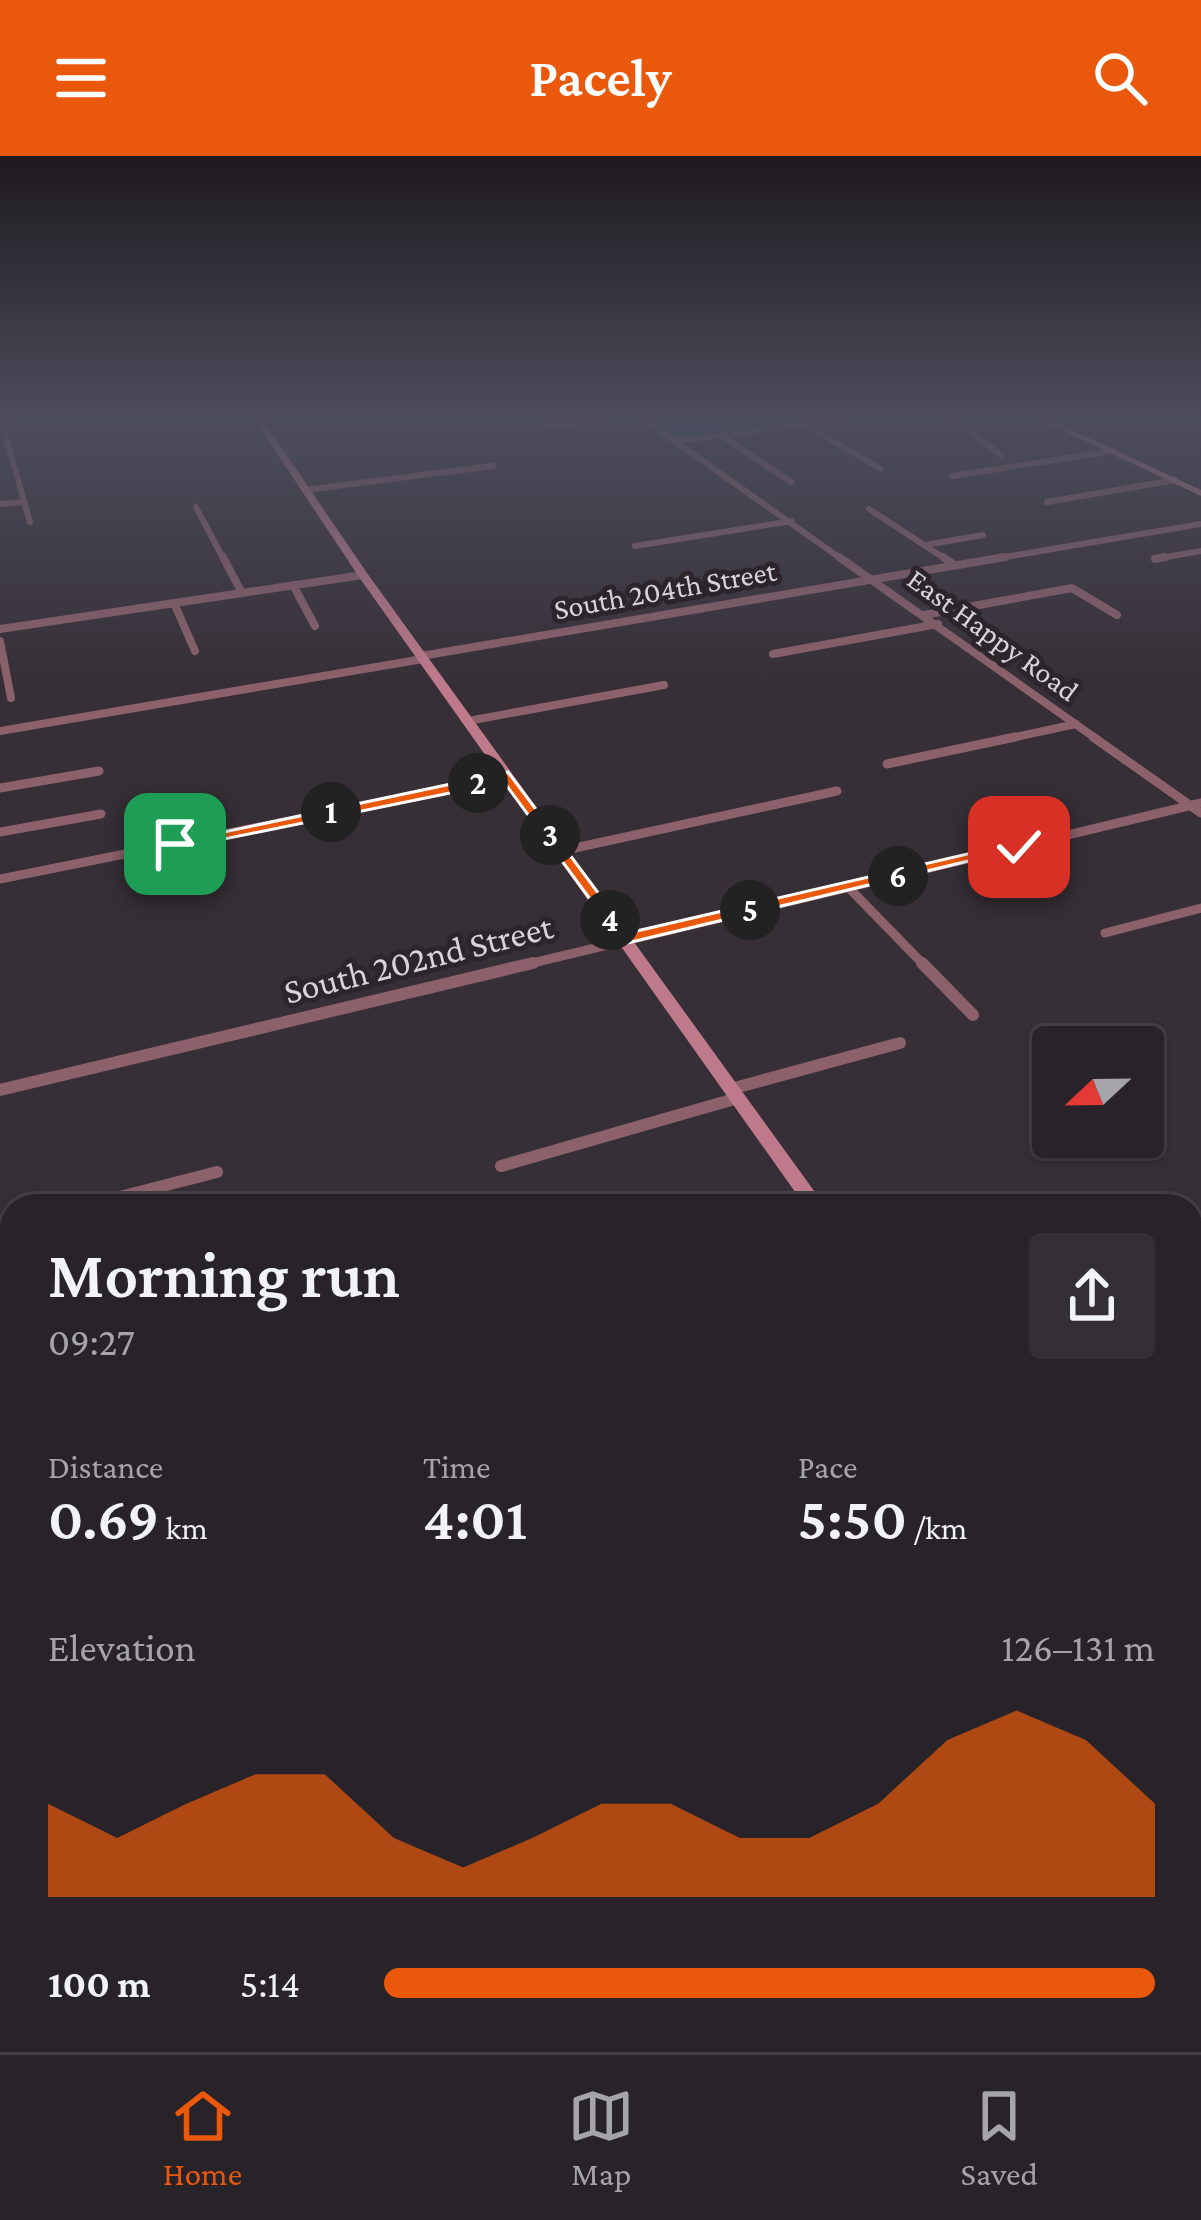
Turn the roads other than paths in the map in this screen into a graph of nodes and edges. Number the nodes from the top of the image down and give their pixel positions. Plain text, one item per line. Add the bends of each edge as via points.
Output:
1 (25, 504) edge
2 (315, 504) edge
3 (769, 504) edge
4 (196, 507) dead end
5 (869, 509) dead end
6 (793, 521) junction
7 (30, 522) dead end
8 (1201, 524) edge
9 (983, 535) dead end
10 (924, 545) junction
11 (635, 546) dead end
12 (1201, 551) edge
13 (1155, 559) dead end
14 (954, 565) junction
15 (363, 574) junction
16 (873, 579) junction
17 (293, 585) junction
18 (242, 593) junction
19 (174, 603) junction
20 (924, 615) junction
21 (1117, 615) dead end
22 (938, 624) junction
23 (315, 626) dead end
24 (0, 629) edge
25 (0, 641) edge
26 (195, 651) dead end
27 (773, 654) dead end
28 (422, 657) junction
29 (664, 685) dead end
30 (10, 698) dead end
31 (468, 721) junction
32 (1076, 724) junction
33 (0, 731) edge
34 (886, 764) dead end
35 (99, 771) dead end
36 (508, 777) junction
37 (0, 788) edge
38 (837, 791) dead end
39 (1196, 804) edge
40 (101, 814) dead end
41 (1201, 814) edge
42 (0, 832) edge
43 (561, 850) junction
44 (0, 879) edge
45 (848, 887) junction
46 (1201, 908) edge
47 (1106, 933) dead end
48 (623, 939) junction
49 (974, 1015) dead end
50 (900, 1043) dead end
51 (0, 1090) edge
52 (734, 1094) junction
53 (501, 1166) dead end
54 (217, 1172) dead end
55 (132, 1194) edge
56 (806, 1194) edge

1 - 7 street
2 - 15 street
3 - 6 street, East Happy Road
4 - 18 street
5 - 10 street
6 - 11 street
6 - 16 street, East Happy Road
8 - 14 street, South 204th Street
9 - 10 street
10 - 14 street
12 - 13 street
14 - 16 street, South 204th Street
15 - 17 street
15 - 28 street
16 - 20 street, East Happy Road
16 - 28 street, South 204th Street
17 - 18 street
17 - 23 street
18 - 19 street
19 - 24 street
19 - 26 street
20 - 21 street via 1072,588
20 - 22 street, East Happy Road
22 - 27 street
22 - 32 street, East Happy Road
25 - 30 street
28 - 31 street
28 - 33 street, South 204th Street
29 - 31 street
31 - 36 street
32 - 34 street
32 - 39 street, East Happy Road
35 - 37 street
36 - 43 street
36 - 44 street
38 - 43 street
39 - 41 street, East Happy Road
39 - 45 street, South 202nd Street
40 - 42 street
43 - 48 street
45 - 48 street, South 202nd Street
45 - 49 street
46 - 47 street
48 - 51 street, South 202nd Street
48 - 52 street
50 - 52 street
52 - 53 street
52 - 56 street
54 - 55 street

